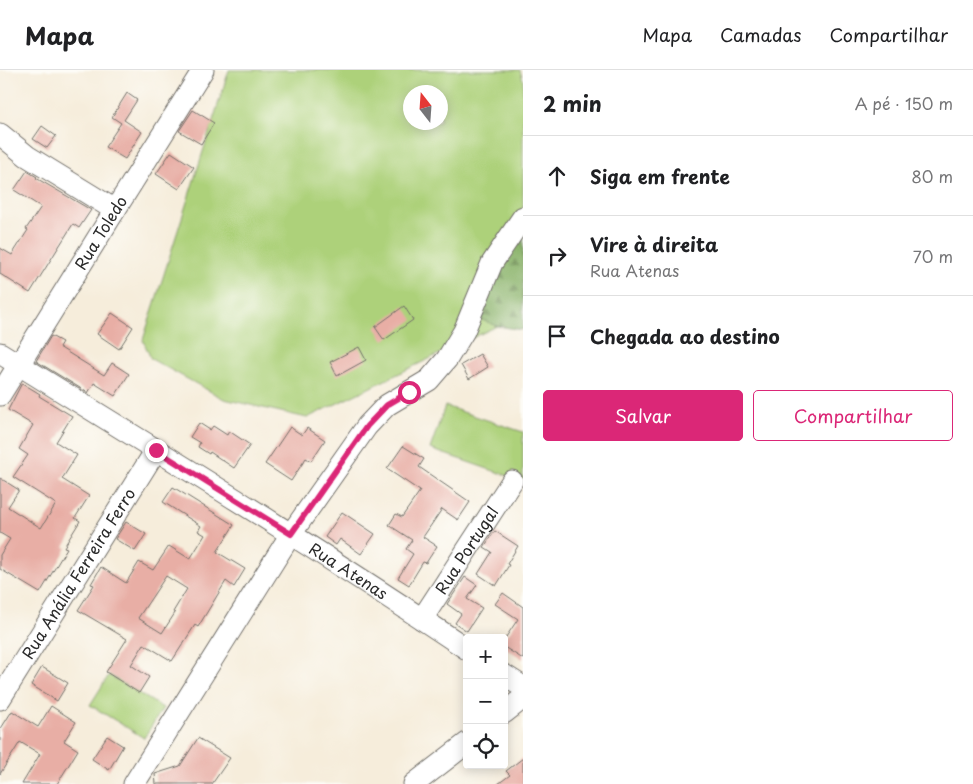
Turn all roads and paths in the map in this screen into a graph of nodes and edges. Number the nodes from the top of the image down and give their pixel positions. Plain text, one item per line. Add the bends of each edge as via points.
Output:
1 (203, 70) edge
2 (0, 134) edge
3 (115, 210) junction
4 (523, 217) edge
5 (0, 353) edge
6 (19, 365) junction
7 (0, 394) edge
8 (156, 450) junction
9 (512, 481) dead end
10 (291, 534) junction
11 (422, 619) junction
12 (463, 646) edge
13 (508, 678) edge
14 (523, 688) edge
15 (523, 698) edge
16 (0, 699) edge
17 (508, 710) edge
18 (463, 746) edge
19 (134, 784) edge
20 (414, 784) edge

1 - 3 street, Rua Toledo
2 - 3 street via 27,156
3 - 6 street, Rua Toledo
4 - 10 street via 492,263 464,330 447,359 429,380 387,405 367,426
5 - 6 street, Rua Atenas
6 - 7 street, Rua Toledo
6 - 8 street, Rua Atenas
8 - 10 street, Rua Atenas
8 - 16 street, Rua Anália Ferreira Ferro
9 - 11 street, Rua Portugal
10 - 11 street, Rua Atenas
10 - 19 street
11 - 12 street, Rua Atenas
13 - 14 street
15 - 17 street
18 - 20 street

